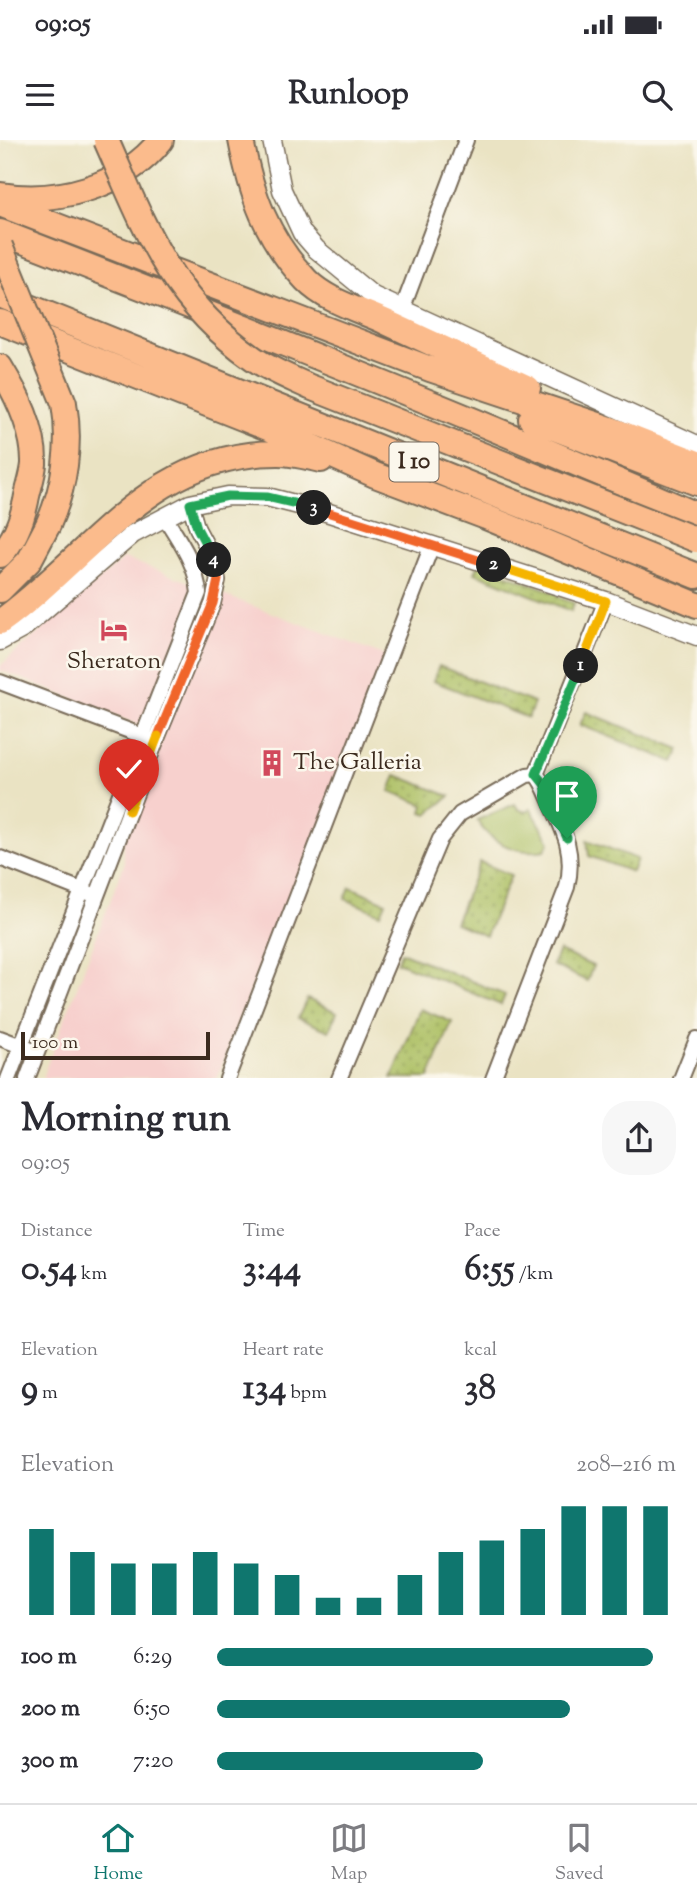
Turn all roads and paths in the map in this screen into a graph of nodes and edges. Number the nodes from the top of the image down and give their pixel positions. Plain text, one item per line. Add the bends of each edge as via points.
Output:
1 (106, 140) edge
2 (161, 140) edge
3 (241, 140) edge
4 (257, 140) edge
5 (272, 140) edge
6 (466, 140) edge
7 (0, 195) edge
8 (0, 204) edge
9 (0, 232) edge
10 (0, 246) edge
11 (0, 295) edge
12 (392, 315) junction
13 (0, 322) edge
14 (291, 345) junction
15 (0, 367) edge
16 (614, 430) junction
17 (697, 445) edge
18 (697, 463) edge
19 (375, 475) junction
20 (697, 483) edge
21 (190, 504) junction
22 (697, 515) edge
23 (164, 516) junction
24 (697, 540) edge
25 (432, 545) junction
26 (0, 555) edge
27 (697, 576) edge
28 (0, 590) edge
29 (606, 601) junction
30 (697, 605) edge
31 (0, 622) edge
32 (697, 636) edge
33 (0, 641) edge
34 (0, 682) edge
35 (142, 735) junction
36 (156, 741) junction
37 (536, 774) junction
38 (0, 858) edge
39 (82, 890) junction
40 (96, 896) junction
41 (0, 1038) edge
42 (697, 1039) edge
43 (20, 1046) junction
44 (37, 1052) junction
45 (8, 1078) edge
46 (27, 1078) edge
47 (227, 1078) edge
48 (339, 1078) edge
49 (493, 1078) edge
50 (681, 1078) edge

1 - 24 highway, bridge via 149,238 174,282 210,323 254,359 310,387
2 - 7 highway via 100,186 38,198
3 - 12 highway via 259,211 307,281 341,303
4 - 12 highway via 268,194 304,260 330,285
5 - 12 street via 282,190 302,233
6 - 12 street
8 - 16 highway via 430,369
9 - 14 highway, I 10
10 - 28 highway, bridge via 64,403 66,419 57,504 29,561
11 - 27 highway, I 10
12 - 16 highway
12 - 17 street
13 - 19 highway
14 - 20 highway via 335,348
14 - 22 highway, I 10
15 - 26 highway via 29,429 34,464 22,518
16 - 18 highway
19 - 30 highway
19 - 31 highway via 279,453 227,458 180,475 145,496
21 - 23 street
21 - 25 street via 228,496 267,497
21 - 36 street via 218,580 213,603
23 - 33 street via 133,534 22,629
23 - 35 street via 187,551 199,593
25 - 29 street
25 - 47 street
29 - 32 street
29 - 37 street
34 - 35 street
35 - 36 street
35 - 39 street
36 - 40 street
37 - 48 street via 473,805 440,839
37 - 49 street via 567,838 571,870
38 - 39 street
39 - 40 street
39 - 43 street
40 - 44 street
41 - 43 street
42 - 50 street
43 - 44 street
43 - 45 street
44 - 46 street

